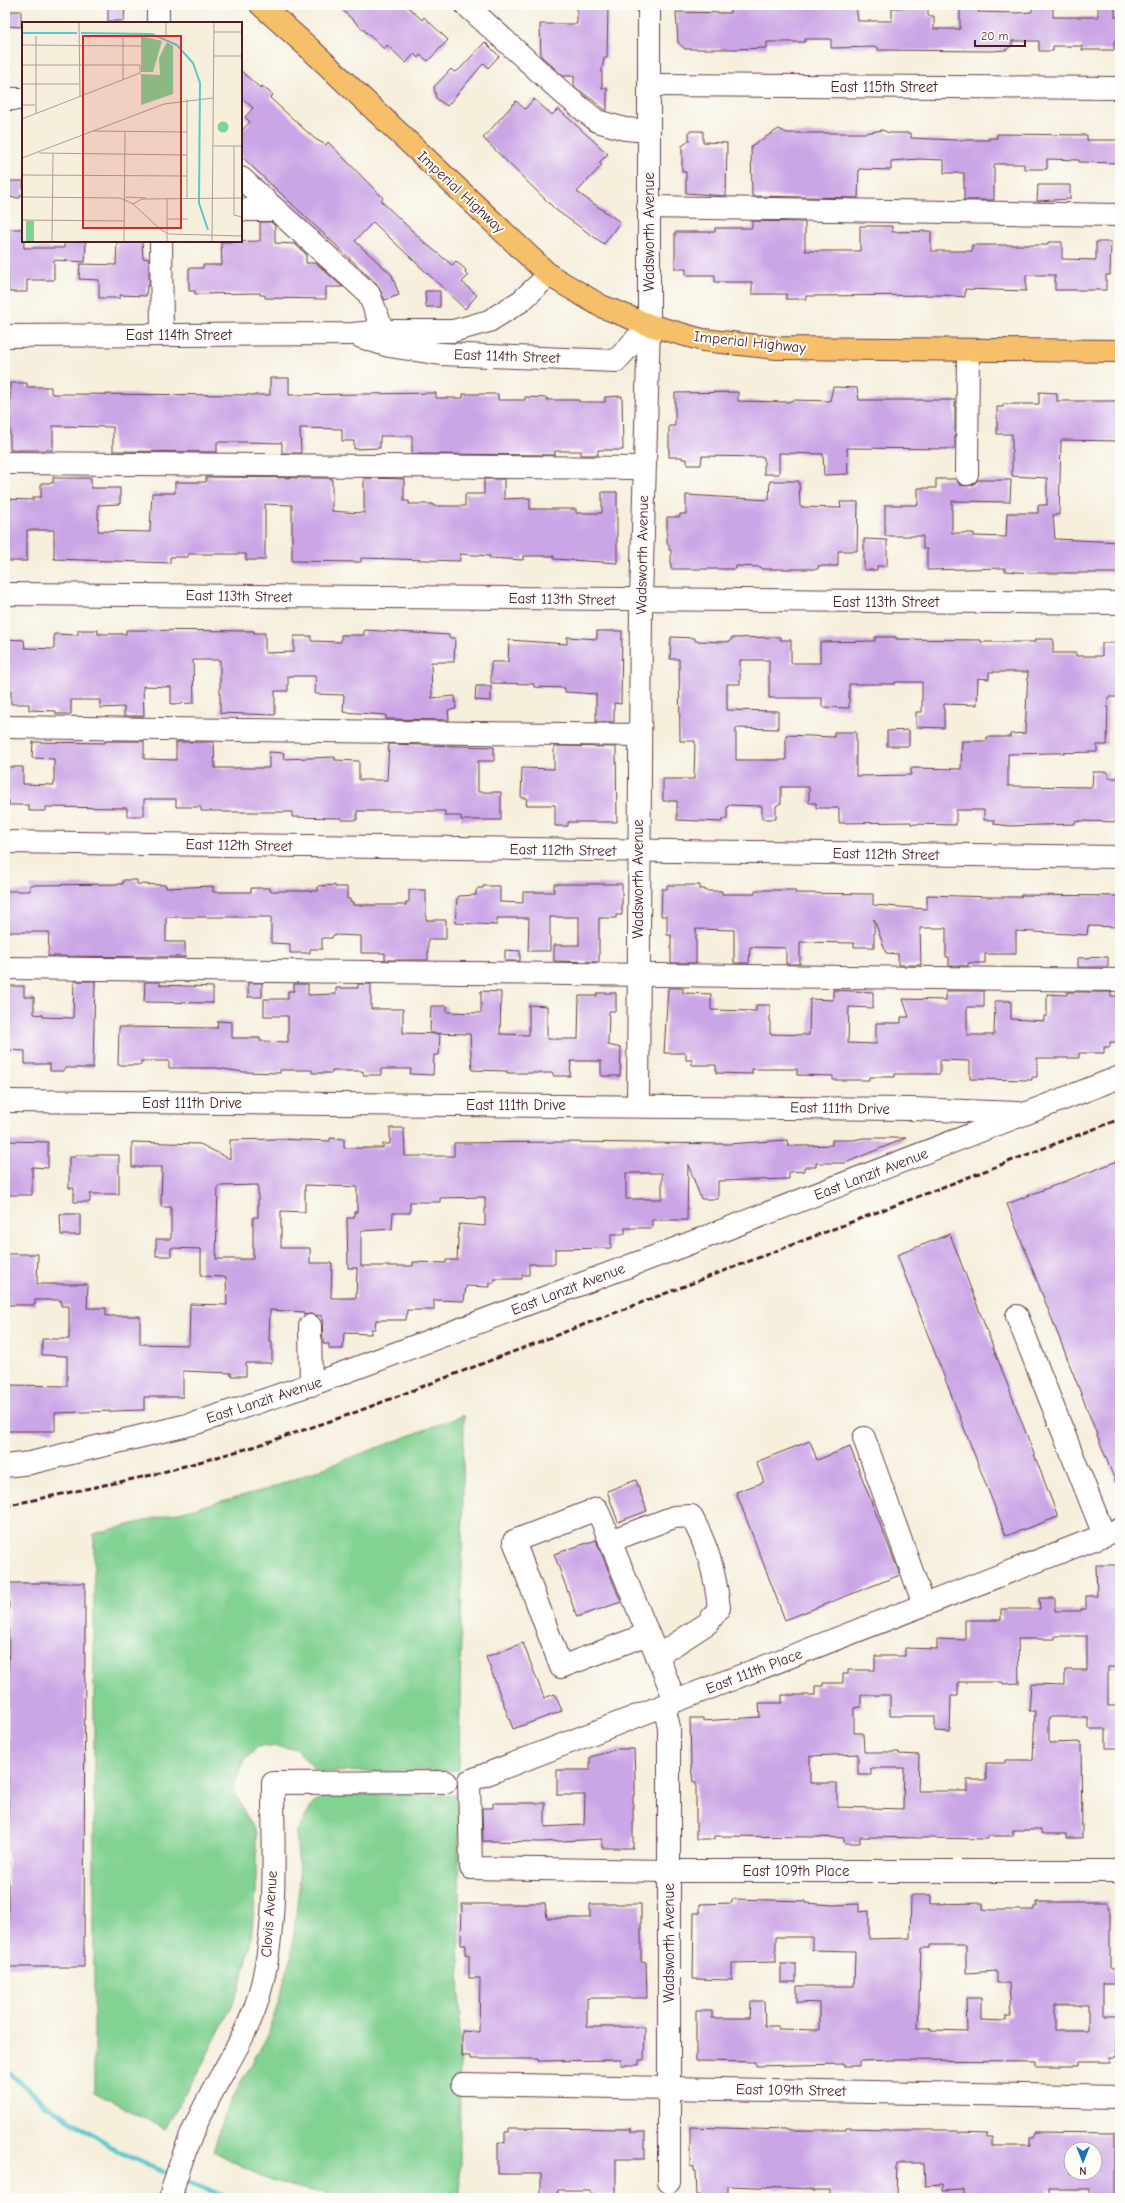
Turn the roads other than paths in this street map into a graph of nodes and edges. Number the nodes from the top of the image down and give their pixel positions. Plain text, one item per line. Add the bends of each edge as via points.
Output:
1 (158, 5) edge
2 (261, 5) edge
3 (466, 5) edge
4 (649, 5) edge
5 (158, 22) edge
6 (649, 85) junction
7 (1120, 88) edge
8 (5, 99) edge
9 (22, 99) edge
10 (649, 131) junction
11 (242, 179) edge
12 (648, 207) junction
13 (242, 210) edge
14 (276, 210) junction
15 (1120, 215) edge
16 (161, 242) edge
17 (549, 275) junction
18 (649, 325) junction
19 (162, 335) junction
20 (5, 336) edge
21 (386, 338) junction
22 (968, 350) junction
23 (1120, 351) edge
24 (5, 463) edge
25 (644, 468) junction
26 (967, 474) dead end
27 (5, 594) edge
28 (641, 600) junction
29 (1120, 603) edge
30 (5, 728) edge
31 (640, 735) junction
32 (5, 842) edge
33 (638, 851) junction
34 (1120, 857) edge
35 (5, 968) edge
36 (638, 976) junction
37 (1120, 980) edge
38 (1120, 1077) edge
39 (5, 1101) edge
40 (638, 1106) junction
41 (1027, 1114) junction
42 (1017, 1316) dead end
43 (310, 1326) dead end
44 (311, 1385) junction
45 (864, 1438) dead end
46 (5, 1466) edge
47 (1112, 1532) edge
48 (610, 1541) junction
49 (924, 1605) junction
50 (648, 1634) junction
51 (657, 1656) junction
52 (669, 1704) junction
53 (446, 1782) dead end
54 (471, 1868) joint
55 (669, 1871) junction
56 (1120, 1871) edge
57 (462, 2084) dead end
58 (669, 2088) junction
59 (1120, 2097) edge
60 (670, 2182) dead end
61 (170, 2198) edge

1 - 5 street
2 - 17 main road, Imperial Highway
3 - 10 street via 597,121 625,129
4 - 6 street, Wadsworth Avenue
6 - 7 street, East 115th Street
6 - 10 street, Wadsworth Avenue
8 - 9 street
10 - 12 street, Wadsworth Avenue
11 - 14 street
12 - 15 street
12 - 18 street, Wadsworth Avenue
13 - 14 street
14 - 21 street via 369,294
16 - 19 street
17 - 18 main road, Imperial Highway via 601,306
17 - 21 street, East 114th Street via 521,301 489,321 453,330
18 - 21 street, East 114th Street via 616,360 441,354
18 - 22 main road, Imperial Highway via 703,340 777,348
18 - 25 street, Wadsworth Avenue
19 - 20 street, East 114th Street
19 - 21 street, East 114th Street via 352,334
22 - 23 main road, Imperial Highway
22 - 26 street
24 - 25 street
25 - 28 street, Wadsworth Avenue
27 - 28 street, East 113th Street
28 - 29 street, East 113th Street
28 - 31 street, Wadsworth Avenue
30 - 31 street
31 - 33 street, Wadsworth Avenue
32 - 33 street, East 112th Street
33 - 34 street, East 112th Street
33 - 36 street, Wadsworth Avenue
35 - 36 street
36 - 37 street
36 - 40 street, Wadsworth Avenue
38 - 41 street, East Lanzit Avenue
39 - 40 street, East 111th Drive
40 - 41 street, East 111th Drive via 912,1109
41 - 44 street, East Lanzit Avenue
42 - 47 street
43 - 44 street
44 - 46 street, East Lanzit Avenue via 196,1423 30,1463
45 - 49 street
47 - 49 street, East 111th Place
48 - 50 street, Wadsworth Avenue
48 - 50 street, Wadsworth Avenue via 597,1509 514,1541 561,1667
48 - 51 street via 674,1517 691,1516 704,1539 716,1578 719,1608 708,1623
49 - 52 street, East 111th Place
50 - 51 street, Wadsworth Avenue
51 - 52 street, Wadsworth Avenue
52 - 54 street, East 111th Place via 469,1781
52 - 55 street, Wadsworth Avenue
53 - 61 street, Clovis Avenue via 273,1783 272,1917 267,1960 253,2012 242,2039 206,2103 186,2150
54 - 55 street, East 109th Place
55 - 56 street, East 109th Place
55 - 58 street, Wadsworth Avenue
57 - 58 street, East 109th Street
58 - 59 street, East 109th Street
58 - 60 street, Wadsworth Avenue

